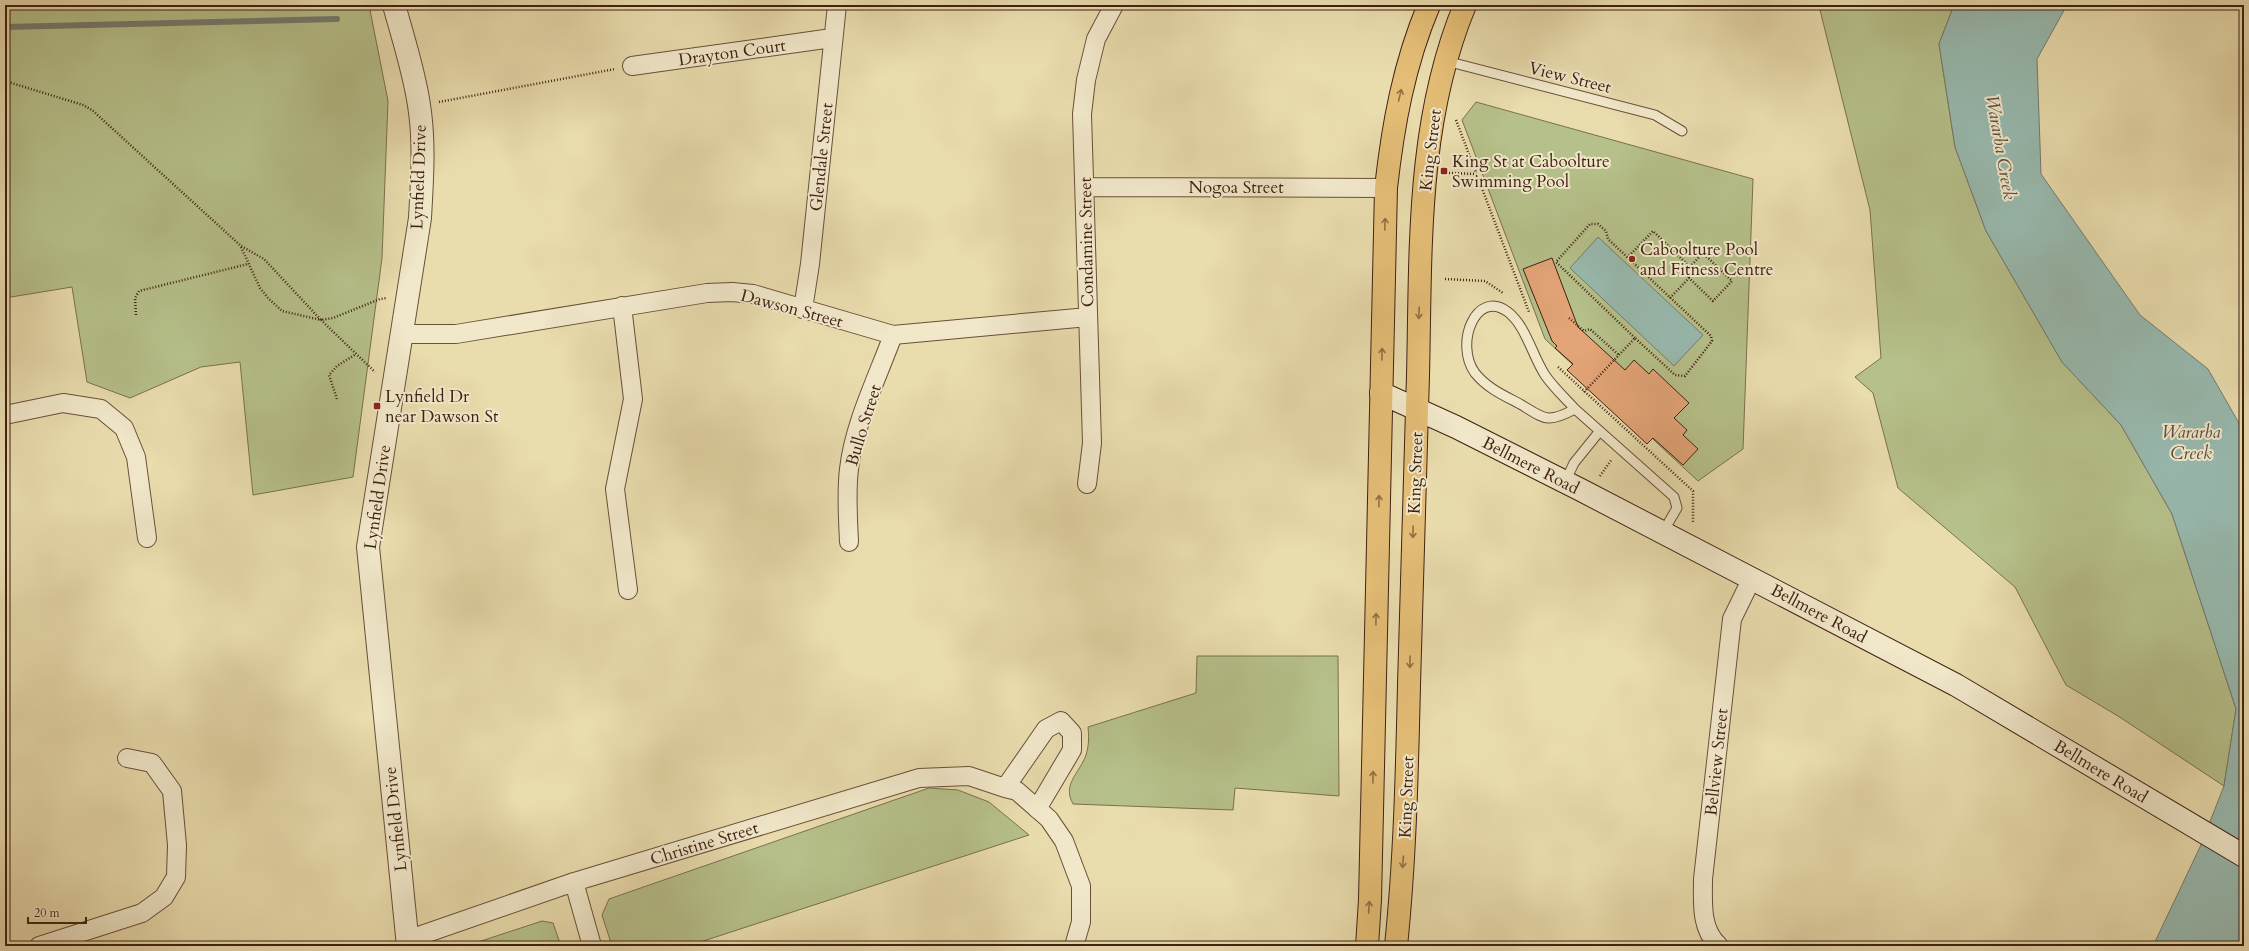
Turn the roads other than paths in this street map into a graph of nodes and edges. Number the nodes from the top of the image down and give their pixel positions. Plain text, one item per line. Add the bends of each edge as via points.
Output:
1 (394, 5) edge
2 (837, 5) edge
3 (1114, 5) edge
4 (1429, 5) edge
5 (1465, 5) edge
6 (832, 38) junction
7 (1446, 61) junction
8 (632, 66) road end
9 (1682, 131) dead end
10 (1085, 187) junction
11 (1386, 188) junction
12 (622, 306) junction
13 (803, 309) junction
14 (1088, 317) junction
15 (402, 334) junction
16 (893, 335) junction
17 (1381, 393) junction
18 (1417, 409) junction
19 (1575, 409) junction
20 (5, 415) edge
21 (1600, 432) junction
22 (1565, 482) junction
23 (1087, 484) dead end
24 (1663, 532) junction
25 (147, 538) dead end
26 (849, 542) dead end
27 (1752, 578) junction
28 (628, 590) dead end
29 (127, 758) dead end
30 (1005, 788) junction
31 (1037, 809) junction
32 (2244, 856) edge
33 (574, 882) junction
34 (408, 943) edge
35 (39, 946) edge
36 (592, 946) edge
37 (1074, 946) edge
38 (1367, 946) edge
39 (1396, 946) edge
40 (1719, 946) edge

1 - 15 main road, Lynfield Drive via 415,82 423,144 420,218
2 - 6 street, Glendale Street
3 - 10 street, Condamine Street via 1096,39 1086,80 1082,114
11 -> 4 main road, King Street via 1395,116 1419,27
5 - 7 main road, King Street
6 - 8 street, Drayton Court
6 - 13 street, Glendale Street via 829,91
7 - 9 lane, View Street via 1655,115
7 -> 18 main road, King Street via 1429,132 1426,163
10 - 11 street, Nogoa Street
10 - 14 street, Condamine Street
17 -> 11 main road, King Street
12 - 13 street, Dawson Street via 707,293 732,292 753,294
12 - 15 street, Dawson Street via 456,334
12 - 28 street via 633,399 615,489
13 - 16 street, Dawson Street
14 - 16 street, Dawson Street
14 - 23 street, Condamine Street via 1092,443
15 - 34 main road, Lynfield Drive via 368,547
16 - 26 street, Bullo Street via 853,447 847,498
17 - 18 main road, Bellmere Road
38 -> 17 main road, King Street
18 - 22 main road, Bellmere Road
18 -> 39 main road, King Street via 1406,815
19 - 19 lane via 1560,418 1545,418 1483,382 1467,358 1465,344 1471,321 1479,312 1488,307 1497,307 1507,311 1516,320 1545,375
19 - 21 lane
20 - 25 street via 63,403 101,409 124,428 136,457
21 - 22 lane via 1574,463
21 - 24 lane via 1674,498 1677,508
22 - 24 main road, Bellmere Road
24 - 27 main road, Bellmere Road
27 - 32 main road, Bellmere Road via 1956,685
27 - 40 street, Bellview Street via 1732,619 1703,878 1702,910 1706,926
29 - 35 street via 152,763 172,791 177,845 176,877 164,897 142,913
30 - 31 street, Christine Street via 1017,791
30 - 31 street via 1046,729 1061,721 1072,733 1072,750
30 - 33 street, Christine Street via 969,776 919,778
31 - 37 street, Christine Street via 1049,819 1064,842 1081,886 1081,922
33 - 34 street, Christine Street
33 - 36 street

